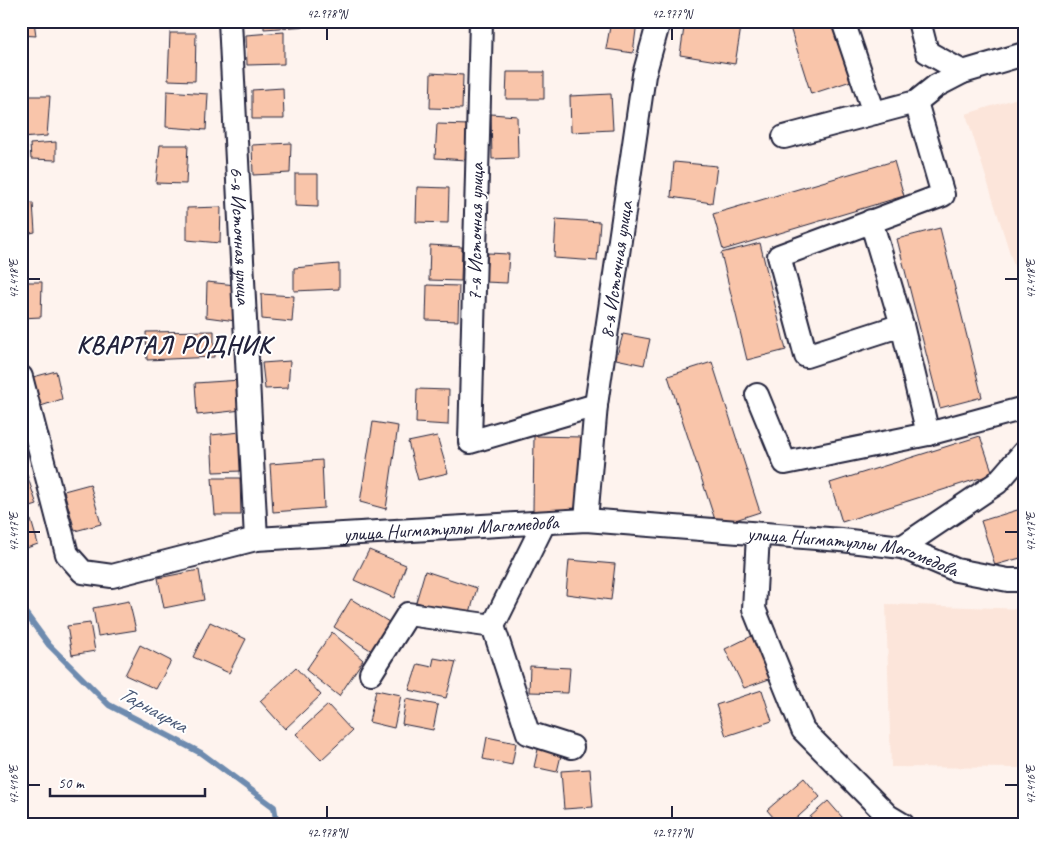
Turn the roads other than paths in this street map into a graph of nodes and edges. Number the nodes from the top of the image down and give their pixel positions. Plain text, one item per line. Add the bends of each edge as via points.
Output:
1 (230, 21) edge
2 (480, 21) edge
3 (659, 21) edge
4 (843, 21) edge
5 (919, 21) edge
6 (1024, 54) edge
7 (963, 72) junction
8 (916, 102) junction
9 (874, 113) junction
10 (784, 138) dead end
11 (871, 221) junction
12 (902, 325) junction
13 (21, 377) edge
14 (757, 395) dead end
15 (596, 405) junction
16 (1024, 408) edge
17 (928, 434) junction
18 (1024, 452) edge
19 (586, 520) junction
20 (544, 523) junction
21 (758, 535) junction
22 (256, 539) junction
23 (902, 547) junction
24 (1024, 580) edge
25 (493, 626) junction
26 (371, 673) dead end
27 (572, 746) dead end
28 (904, 825) edge

1 - 22 street, 6-я Источная улица
2 - 15 street, 7-я Источная улица via 470,442
3 - 15 street, 8-я Источная улица via 644,75
4 - 9 street
5 - 7 street via 927,52
6 - 7 street
7 - 8 street via 936,86
8 - 9 street
8 - 11 street via 943,195
9 - 10 street
11 - 12 street
11 - 12 street via 779,256 806,356
12 - 17 street
13 - 22 street, улица Нигматуллы Магомедова via 67,554 83,572 112,576
14 - 17 street via 786,463
15 - 19 street, 8-я Источная улица
16 - 17 street
18 - 23 street via 997,483
19 - 20 street, улица Нигматуллы Магомедова
19 - 21 street, улица Нигматуллы Магомедова
20 - 22 street, улица Нигматуллы Магомедова
20 - 25 street
21 - 23 street, улица Нигматуллы Магомедова
21 - 28 street via 754,610 803,730 888,816
23 - 24 street, улица Нигматуллы Магомедова via 956,570
25 - 26 street via 408,614
25 - 27 street via 528,733

